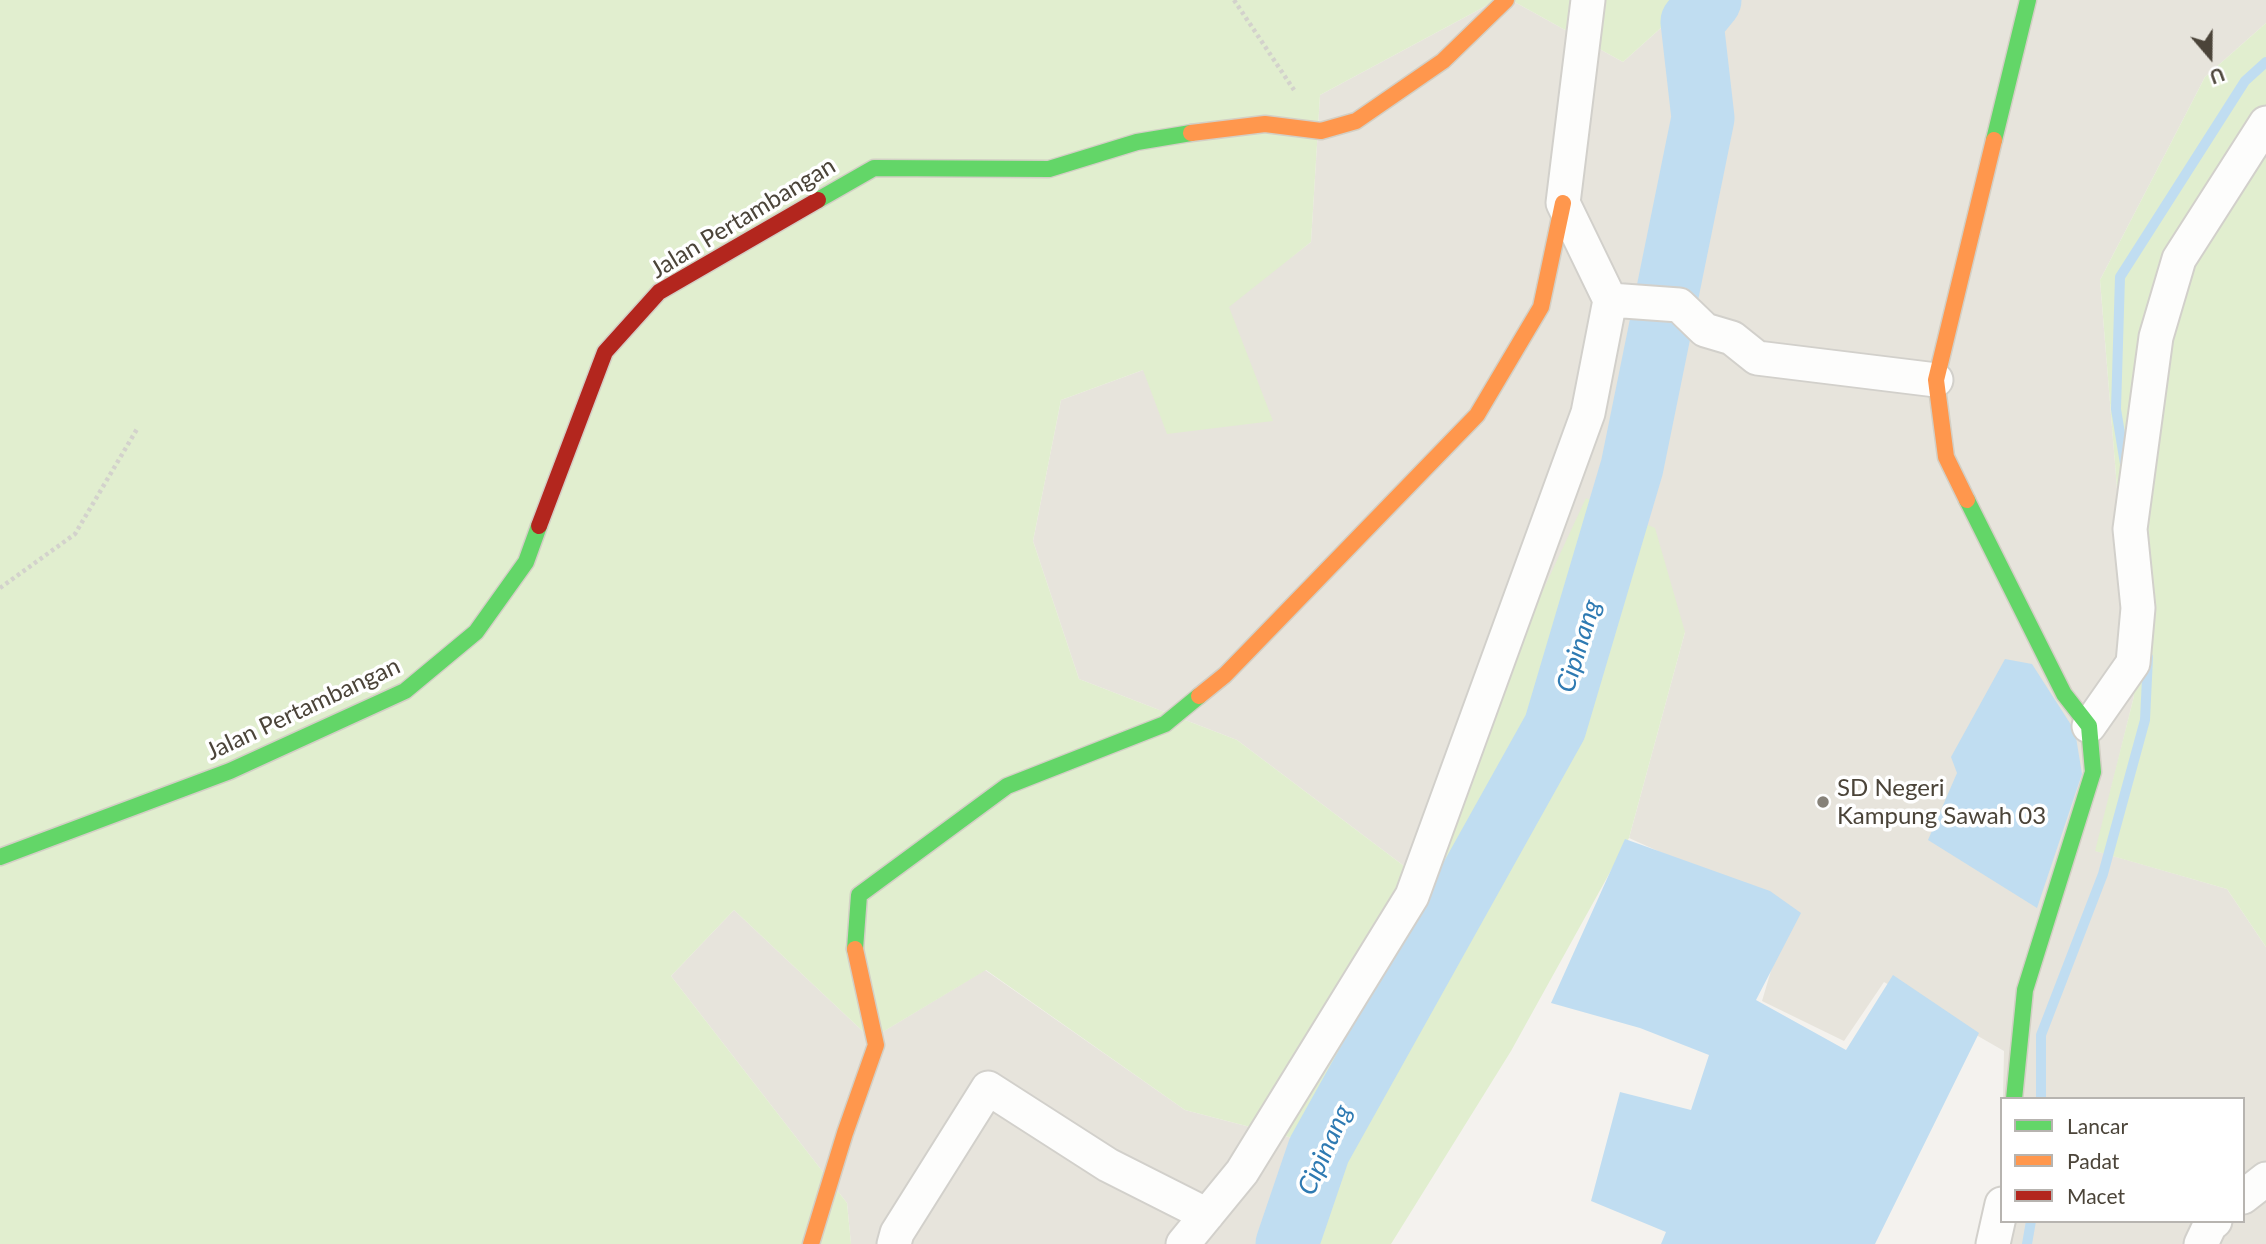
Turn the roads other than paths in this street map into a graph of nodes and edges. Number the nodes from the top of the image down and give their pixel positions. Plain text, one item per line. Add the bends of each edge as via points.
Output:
1 (1506, 0) edge
2 (1588, 0) edge
3 (2028, 0) edge
4 (2266, 122) edge
5 (1563, 203) junction
6 (1610, 300) junction
7 (1936, 380) junction
8 (2089, 726) junction
9 (0, 857) edge
10 (2014, 1097) edge
11 (2266, 1179) edge
12 (2245, 1196) edge
13 (2000, 1213) edge
14 (1208, 1215) junction
15 (2212, 1223) edge
16 (811, 1244) edge
17 (894, 1244) edge
18 (1184, 1244) edge
19 (1993, 1244) edge
20 (2201, 1244) edge

1 - 9 street, Jalan Pertambangan via 1443,61 1356,121 1321,131 1265,124 1217,128 1137,142 1049,169 874,168 659,292 605,352 526,562 476,632 405,691 230,771
2 - 5 street
3 - 7 street
4 - 8 street via 2179,259 2156,337 2130,530 2138,608 2133,663
5 - 6 street
5 - 16 street via 1541,307 1477,415 1225,675 1165,724 1007,786 859,895 855,947 876,1045
6 - 7 street via 1679,305 1705,330 1732,338 1757,358
6 - 14 street via 1588,414 1412,896 1242,1172
7 - 8 street via 1947,457 2064,694
8 - 10 street via 2093,772 2025,989
11 - 12 street
13 - 19 street
14 - 17 street via 1108,1165 988,1087
14 - 18 street
15 - 20 street

